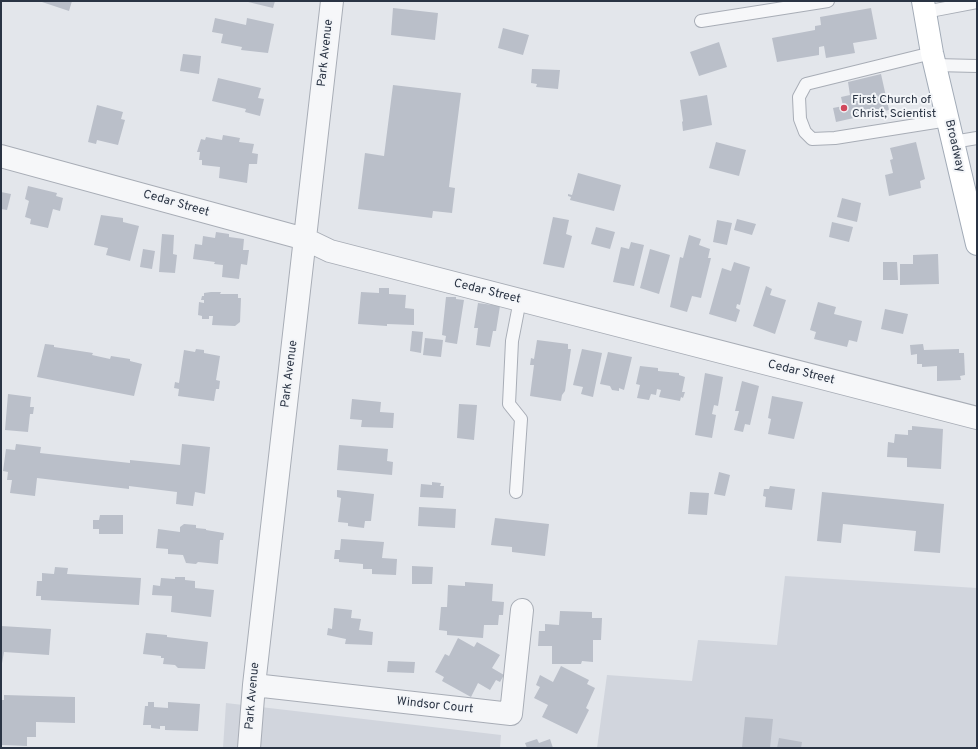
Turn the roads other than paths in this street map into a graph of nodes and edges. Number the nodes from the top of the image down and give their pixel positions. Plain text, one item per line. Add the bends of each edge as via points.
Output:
1 (332, 1) edge
2 (828, 1) edge
3 (977, 2) edge
4 (924, 6) edge
5 (701, 21) dead end
6 (933, 59) junction
7 (977, 66) edge
8 (948, 120) junction
9 (977, 138) edge
10 (953, 142) junction
11 (1, 156) edge
12 (305, 240) junction
13 (977, 244) edge
14 (520, 300) junction
15 (977, 418) edge
16 (516, 492) dead end
17 (522, 610) dead end
18 (254, 685) junction
19 (249, 748) edge

1 - 12 street, Park Avenue
2 - 5 lane
3 - 4 lane
4 - 6 main road, Broadway
6 - 7 lane
6 - 8 main road, Broadway
6 - 8 lane via 806,84 799,97 800,119 805,132 812,139 835,138
8 - 10 main road, Broadway
9 - 10 lane
10 - 13 main road, Broadway
11 - 12 street, Cedar Street
12 - 14 street, Cedar Street via 330,251
12 - 18 street, Park Avenue
14 - 15 street, Cedar Street
14 - 16 lane via 512,341 509,404 521,418
17 - 18 street, Windsor Court via 511,714
18 - 19 street, Park Avenue

